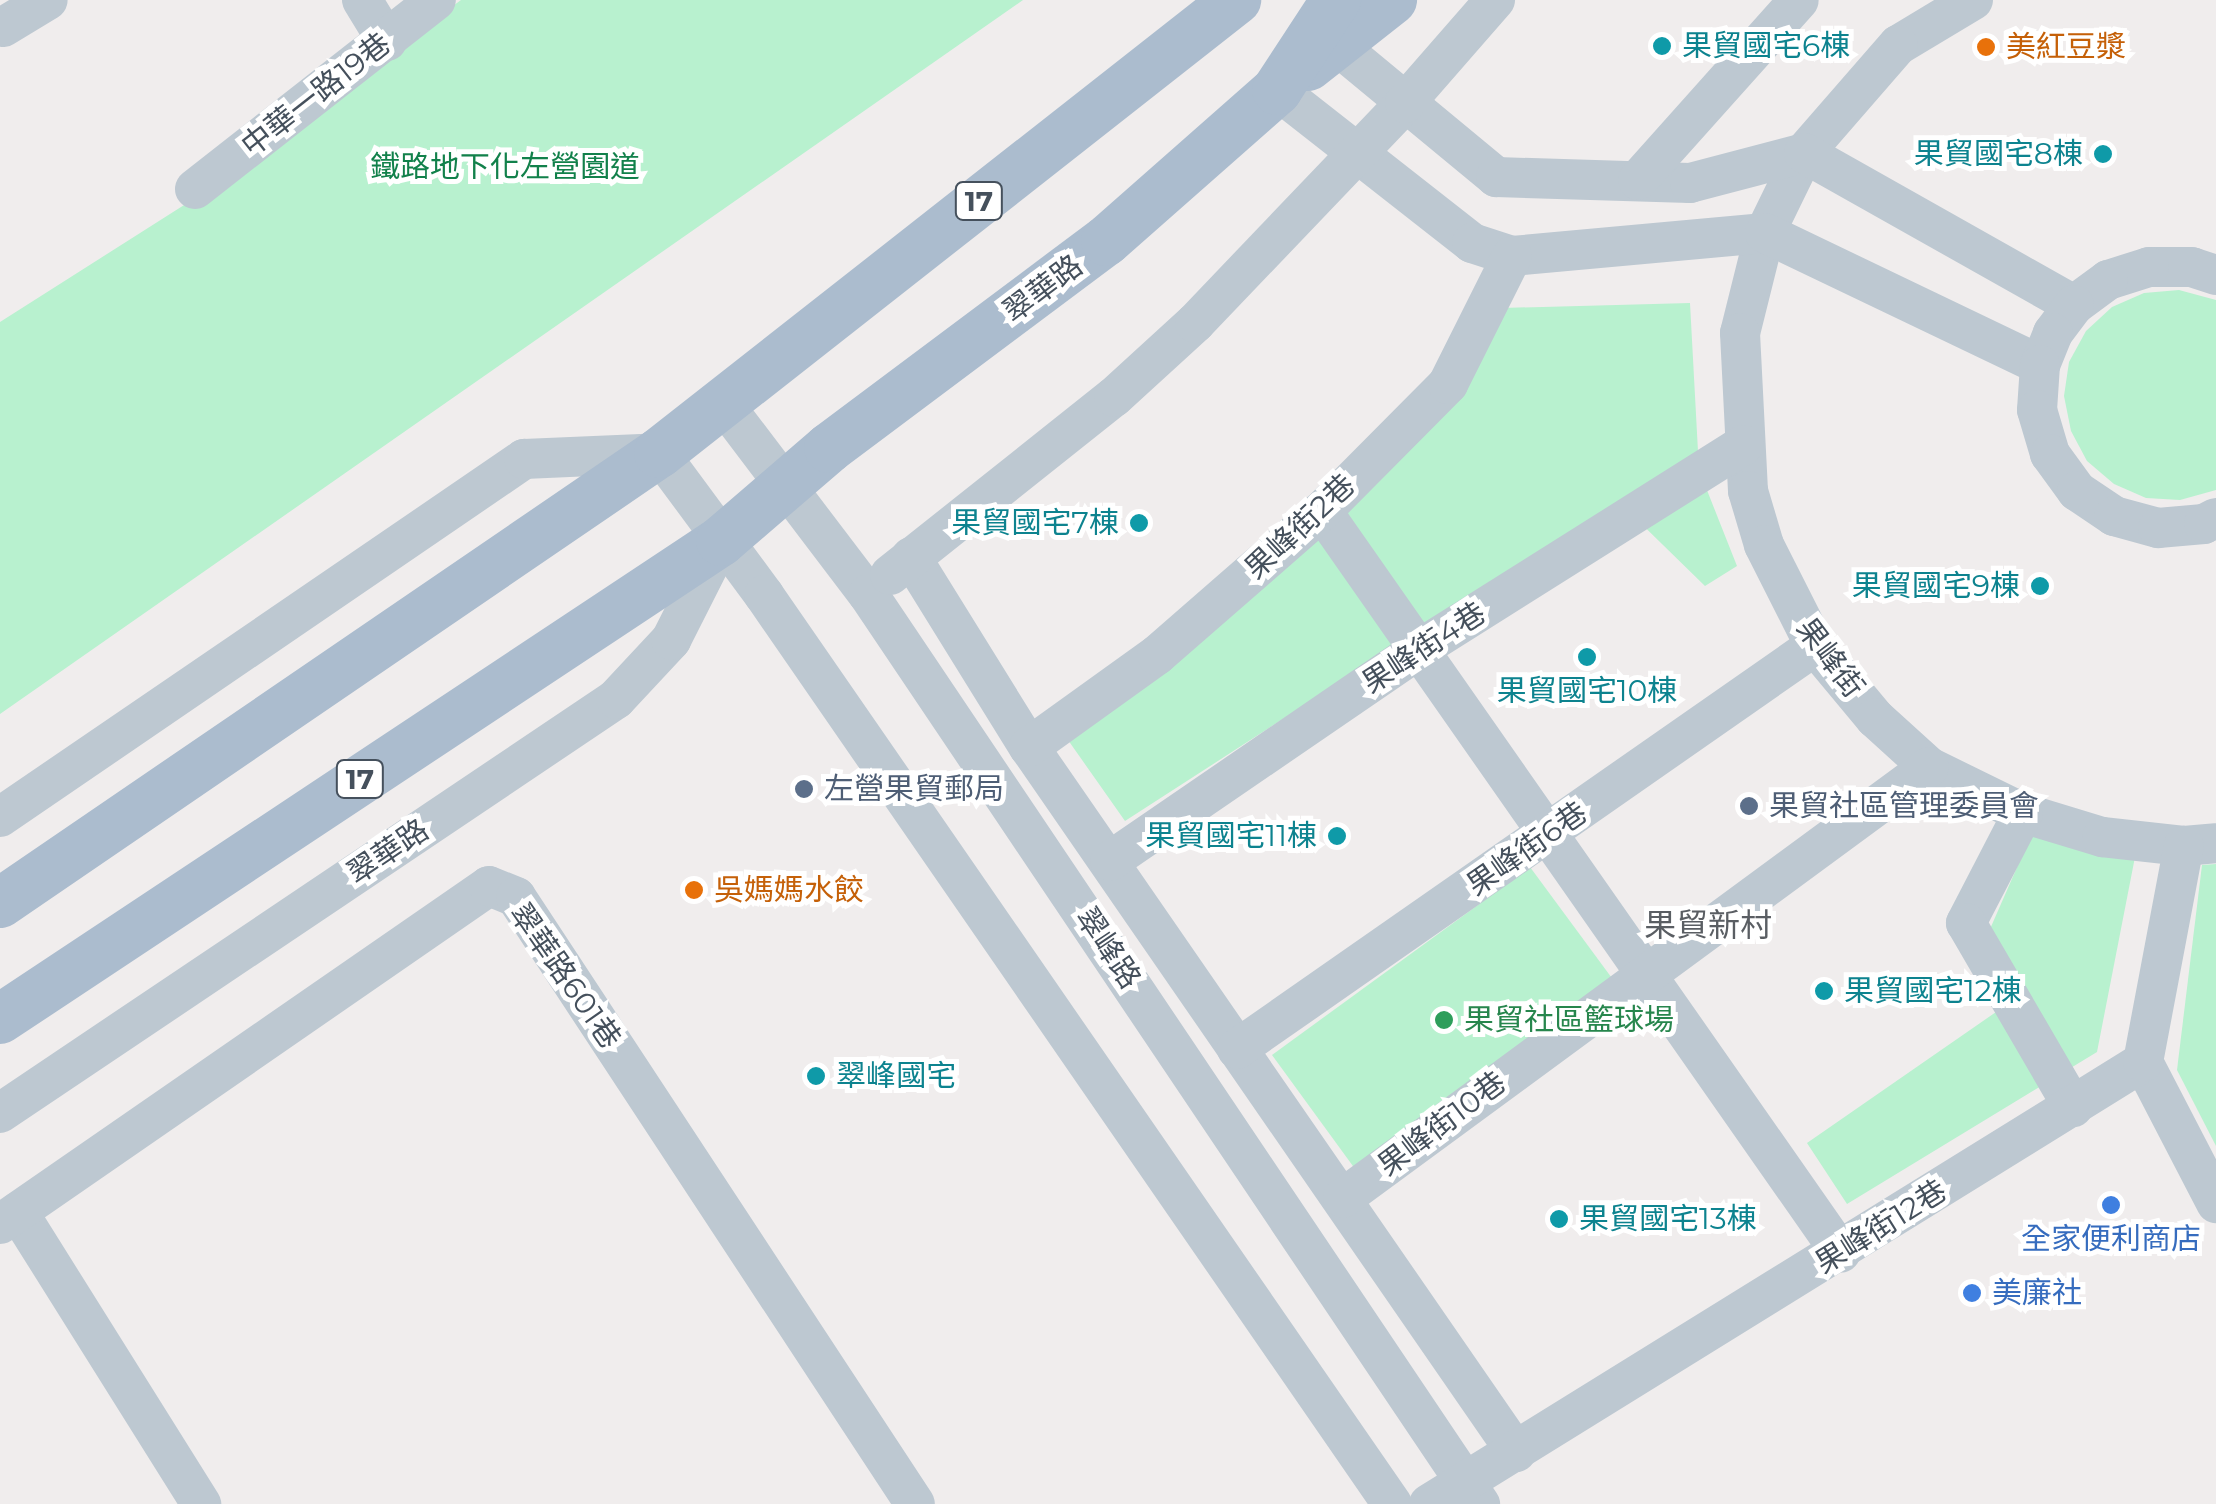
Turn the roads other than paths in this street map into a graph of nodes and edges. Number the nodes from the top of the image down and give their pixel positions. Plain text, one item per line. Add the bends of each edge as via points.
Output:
1 (48, 0) edge
2 (362, 0) edge
3 (436, 0) edge
4 (1200, 0) edge
5 (1236, 0) edge
6 (1392, 0) edge
7 (1495, 0) edge
8 (1799, 0) edge
9 (1972, 0) edge
10 (1330, 19) edge
11 (3, 27) dead end
12 (387, 40) junction
13 (1162, 58) junction
14 (1277, 90) junction
15 (1405, 102) junction
16 (1360, 151) junction
17 (1804, 153) junction
18 (1638, 180) junction
19 (195, 188) dead end
20 (1765, 233) junction
21 (1512, 256) junction
22 (2216, 276) edge
23 (2074, 305) junction
24 (2040, 365) junction
25 (722, 402) junction
26 (1743, 446) junction
27 (658, 453) junction
28 (785, 489) junction
29 (1322, 511) junction
30 (2216, 518) edge
31 (721, 540) junction
32 (911, 557) junction
33 (868, 594) junction
34 (1815, 646) junction
35 (1421, 648) junction
36 (1030, 747) junction
37 (1928, 767) junction
38 (2022, 813) junction
39 (0, 818) edge
40 (1546, 836) junction
41 (2200, 844) edge
42 (1110, 861) junction
43 (0, 903) edge
44 (1644, 974) junction
45 (0, 1020) edge
46 (1237, 1049) junction
47 (2144, 1062) junction
48 (2073, 1106) junction
49 (2, 1108) edge
50 (1343, 1198) junction
51 (2216, 1203) edge
52 (9, 1218) edge
53 (1841, 1253) junction
54 (1516, 1452) junction
55 (1473, 1491) edge
56 (201, 1504) edge
57 (915, 1504) edge
58 (1392, 1504) edge
59 (1429, 1504) edge

1 - 11 street
2 - 12 street
3 - 12 street, 中華一路19巷
4 - 13 main road
5 - 13 main road, 17
6 - 10 main road, 翠華路
7 - 15 street
8 - 18 street
9 - 17 street, 果峰街 via 1898,45
10 - 14 main road, 翠華路
10 - 15 street
12 - 19 street, 中華一路19巷
13 - 25 main road, 17
14 - 16 street
14 - 28 main road, 翠華路 / 17 via 1106,241 829,448
15 - 16 street
15 - 18 street via 1496,177
16 - 21 street via 1472,243
16 - 32 street via 1114,397
17 - 18 street via 1690,182
17 - 20 street, 果峰街
17 - 23 street
20 - 21 street
20 - 24 street
20 - 26 street, 果峰街 via 1740,332
21 - 29 street, 果峰街2巷 via 1448,384
22 - 23 street via 2192,267 2149,267 2108,280
23 - 24 street
24 - 30 street via 2038,410 2050,454 2077,491 2114,516 2158,528
25 - 27 main road, 17
25 - 28 street, 翠峰路
26 - 34 street, 果峰街 via 1764,546
26 - 35 street, 果峰街4巷
27 - 31 street
27 - 39 street via 524,458
27 - 43 main road, 17
28 - 31 main road, 翠華路 / 17
28 - 33 street, 翠峰路
29 - 35 street
29 - 36 street, 果峰街2巷 via 1157,656
31 - 45 main road, 翠華路 / 17
31 - 49 street, 翠華路 via 671,640 616,699
31 - 58 street
32 - 33 street
32 - 36 street
33 - 55 street, 翠峰路
34 - 37 street, 果峰街 via 1875,718
34 - 40 street, 果峰街6巷
35 - 40 street
35 - 42 street, 果峰街4巷
36 - 42 street
37 - 38 street, 果峰街
37 - 44 street, 果峰街10巷
38 - 41 street, 果峰街 via 2102,837
38 - 48 street via 1966,923
40 - 44 street
40 - 46 street, 果峰街6巷
41 - 47 street
42 - 46 street
44 - 50 street, 果峰街10巷
44 - 53 street
46 - 50 street
47 - 48 street, 果峰街12巷
47 - 51 street
48 - 53 street, 果峰街12巷
50 - 54 street
52 - 56 street, 翠華路601巷
52 - 57 street, 翠華路601巷 via 489,886 516,897
53 - 54 street, 果峰街12巷
54 - 55 street, 果峰街12巷
55 - 59 street, 果峰街12巷

